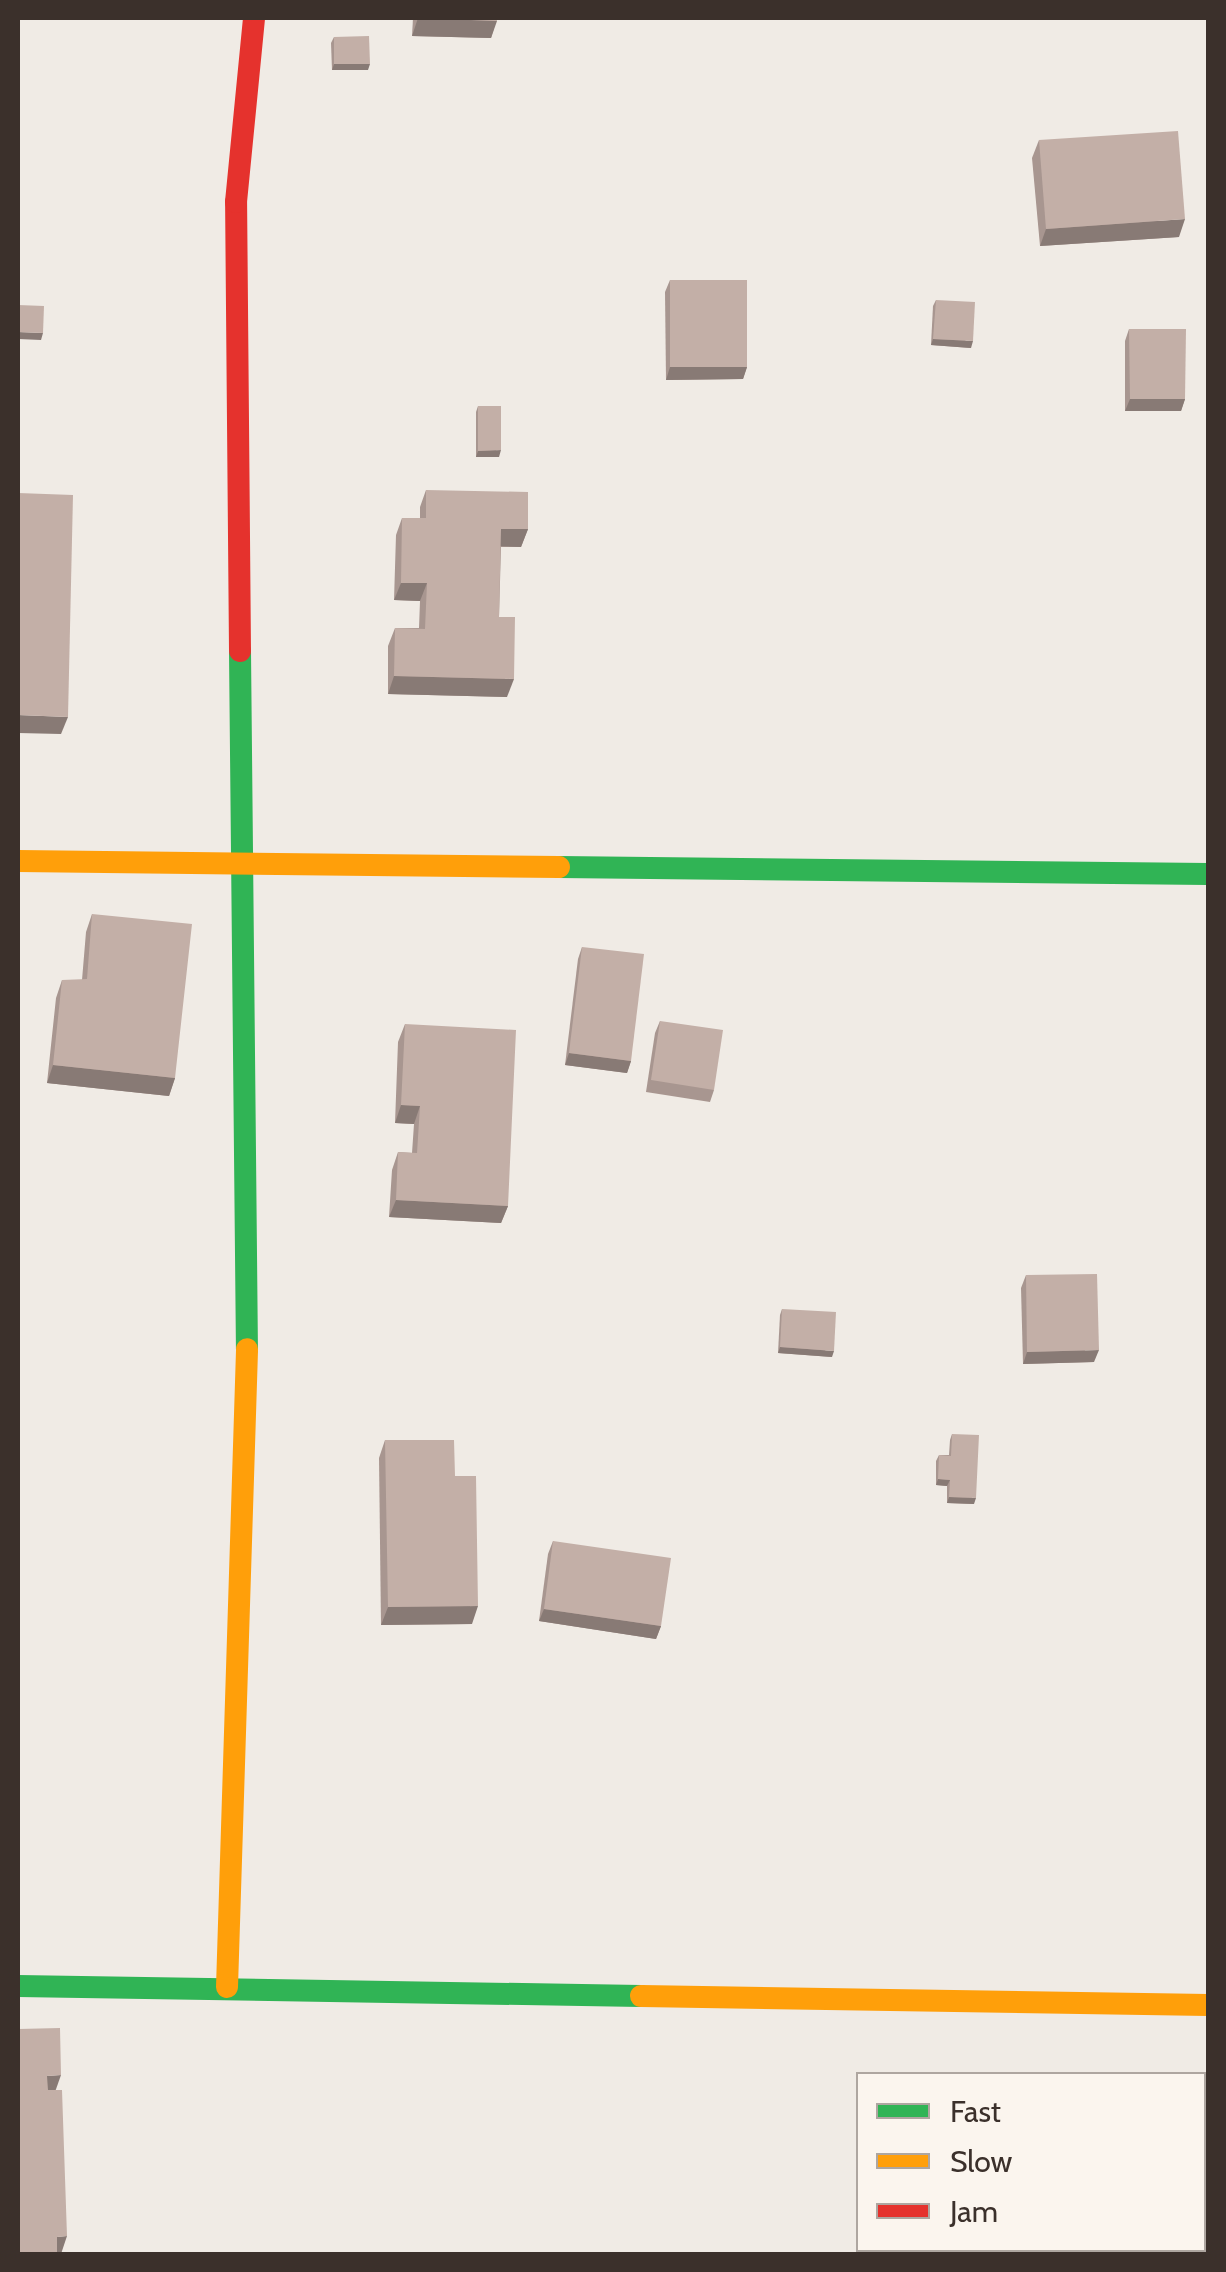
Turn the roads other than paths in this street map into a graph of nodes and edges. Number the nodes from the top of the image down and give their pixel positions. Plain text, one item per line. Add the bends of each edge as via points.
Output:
1 (254, 18) edge
2 (18, 861) edge
3 (240, 866) junction
4 (1208, 874) edge
5 (18, 1986) edge
6 (227, 1987) junction
7 (1208, 2005) edge

1 - 3 street via 236,202
2 - 3 street
3 - 4 street
3 - 6 street via 247,1385
5 - 6 street
6 - 7 street

